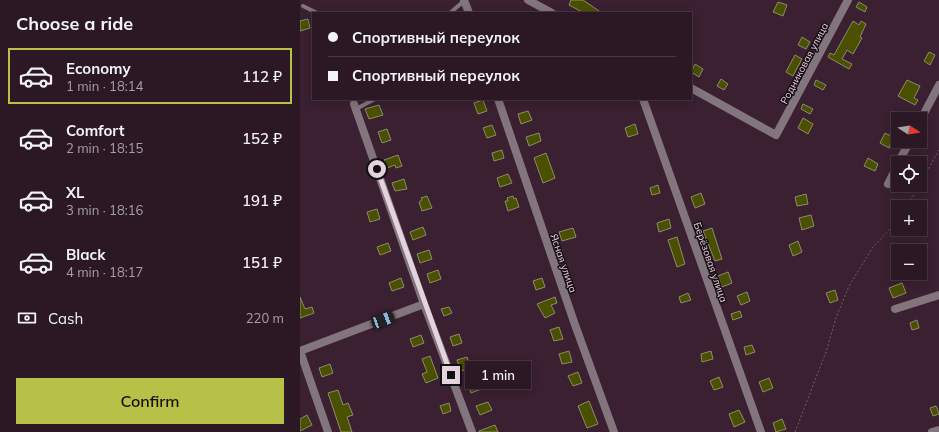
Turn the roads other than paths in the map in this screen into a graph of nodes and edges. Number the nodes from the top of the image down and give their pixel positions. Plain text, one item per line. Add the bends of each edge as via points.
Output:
1 (528, 0) edge
2 (848, 0) edge
3 (465, 1) edge
4 (303, 6) dead end
5 (315, 12) edge
6 (451, 12) edge
7 (469, 12) edge
8 (550, 12) edge
9 (939, 85) edge
10 (692, 89) edge
11 (372, 100) edge
12 (498, 100) edge
13 (643, 100) edge
14 (355, 106) joint
15 (925, 112) edge
16 (891, 178) edge
17 (888, 184) dead end
18 (939, 295) edge
19 (424, 304) junction
20 (895, 309) dead end
21 (300, 351) edge
22 (303, 374) edge
23 (939, 430) edge
24 (328, 432) edge
25 (472, 432) edge
26 (614, 432) edge
27 (761, 432) edge
28 (932, 432) edge

1 - 8 street
2 - 10 street, Родниковая улица via 776,135
3 - 6 lane
3 - 7 street
4 - 5 lane
9 - 15 street
11 - 14 lane
12 - 26 street, Ясная улица
13 - 27 street, Берёзовая улица
14 - 19 street
16 - 17 street
18 - 20 street
19 - 21 street
19 - 25 street
21 - 22 street
22 - 24 street
23 - 28 street

